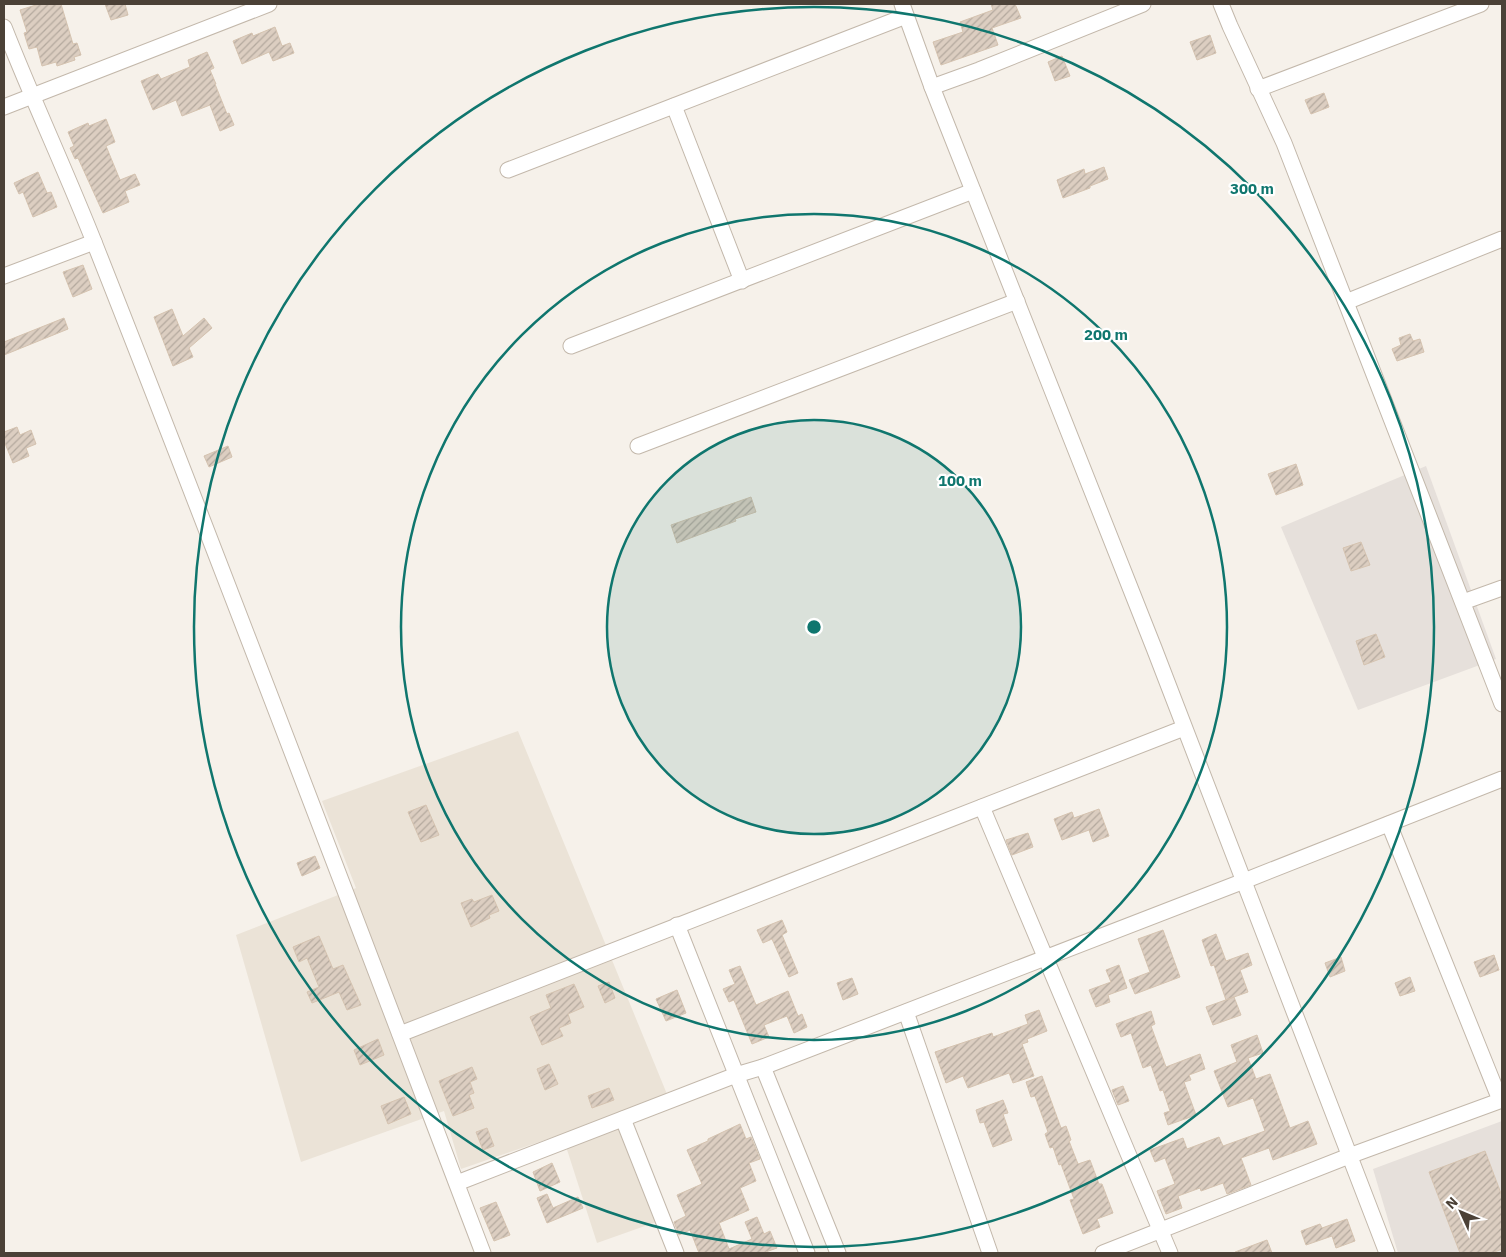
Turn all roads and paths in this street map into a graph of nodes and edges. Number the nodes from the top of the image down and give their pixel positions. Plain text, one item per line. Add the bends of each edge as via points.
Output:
1 (269, 4) edge
2 (1143, 4) edge
3 (1221, 4) edge
4 (1481, 4) edge
5 (904, 10) edge
6 (4, 27) edge
7 (932, 87) junction
8 (1258, 88) junction
9 (31, 96) junction
10 (674, 106) junction
11 (4, 107) edge
12 (508, 170) dead end
13 (973, 191) junction
14 (1502, 239) edge
15 (94, 242) junction
16 (4, 276) edge
17 (742, 281) junction
18 (1017, 301) junction
19 (1346, 302) junction
20 (571, 346) dead end
21 (638, 446) dead end
22 (1502, 588) edge
23 (1463, 602) junction
24 (1502, 704) edge
25 (1184, 728) junction
26 (1502, 779) edge
27 (982, 806) junction
28 (1389, 824) junction
29 (1244, 881) junction
30 (677, 926) junction
31 (1046, 958) junction
32 (906, 1012) junction
33 (400, 1034) junction
34 (763, 1067) junction
35 (736, 1074) junction
36 (1501, 1100) edge
37 (623, 1119) junction
38 (1349, 1156) junction
39 (457, 1183) junction
40 (1161, 1230) junction
41 (484, 1253) edge
42 (676, 1253) edge
43 (807, 1253) edge
44 (838, 1253) edge
45 (990, 1253) edge
46 (1103, 1253) edge
47 (1170, 1253) edge
48 (1387, 1253) edge

1 - 9 street
2 - 7 street
3 - 8 street
4 - 8 street
5 - 7 street
5 - 10 street
6 - 9 street
7 - 13 street
8 - 19 street via 1284,143
9 - 11 street
9 - 15 street
10 - 12 street
10 - 17 street
13 - 17 street
13 - 18 street
14 - 19 street
15 - 16 street
15 - 33 street
17 - 20 street
18 - 21 street
18 - 25 street
19 - 23 street
22 - 23 street
23 - 24 street
25 - 27 street
25 - 29 street
26 - 28 street
27 - 30 street
27 - 31 street
28 - 29 street
28 - 36 street
29 - 31 street
29 - 38 street
30 - 33 street
30 - 35 street
31 - 32 street
31 - 40 street
32 - 34 street
32 - 45 street
33 - 39 street
34 - 35 street
34 - 44 street
35 - 37 street
35 - 43 street
36 - 38 street
37 - 39 street
37 - 42 street
38 - 40 street
38 - 48 street
39 - 41 street
40 - 46 street
40 - 47 street

